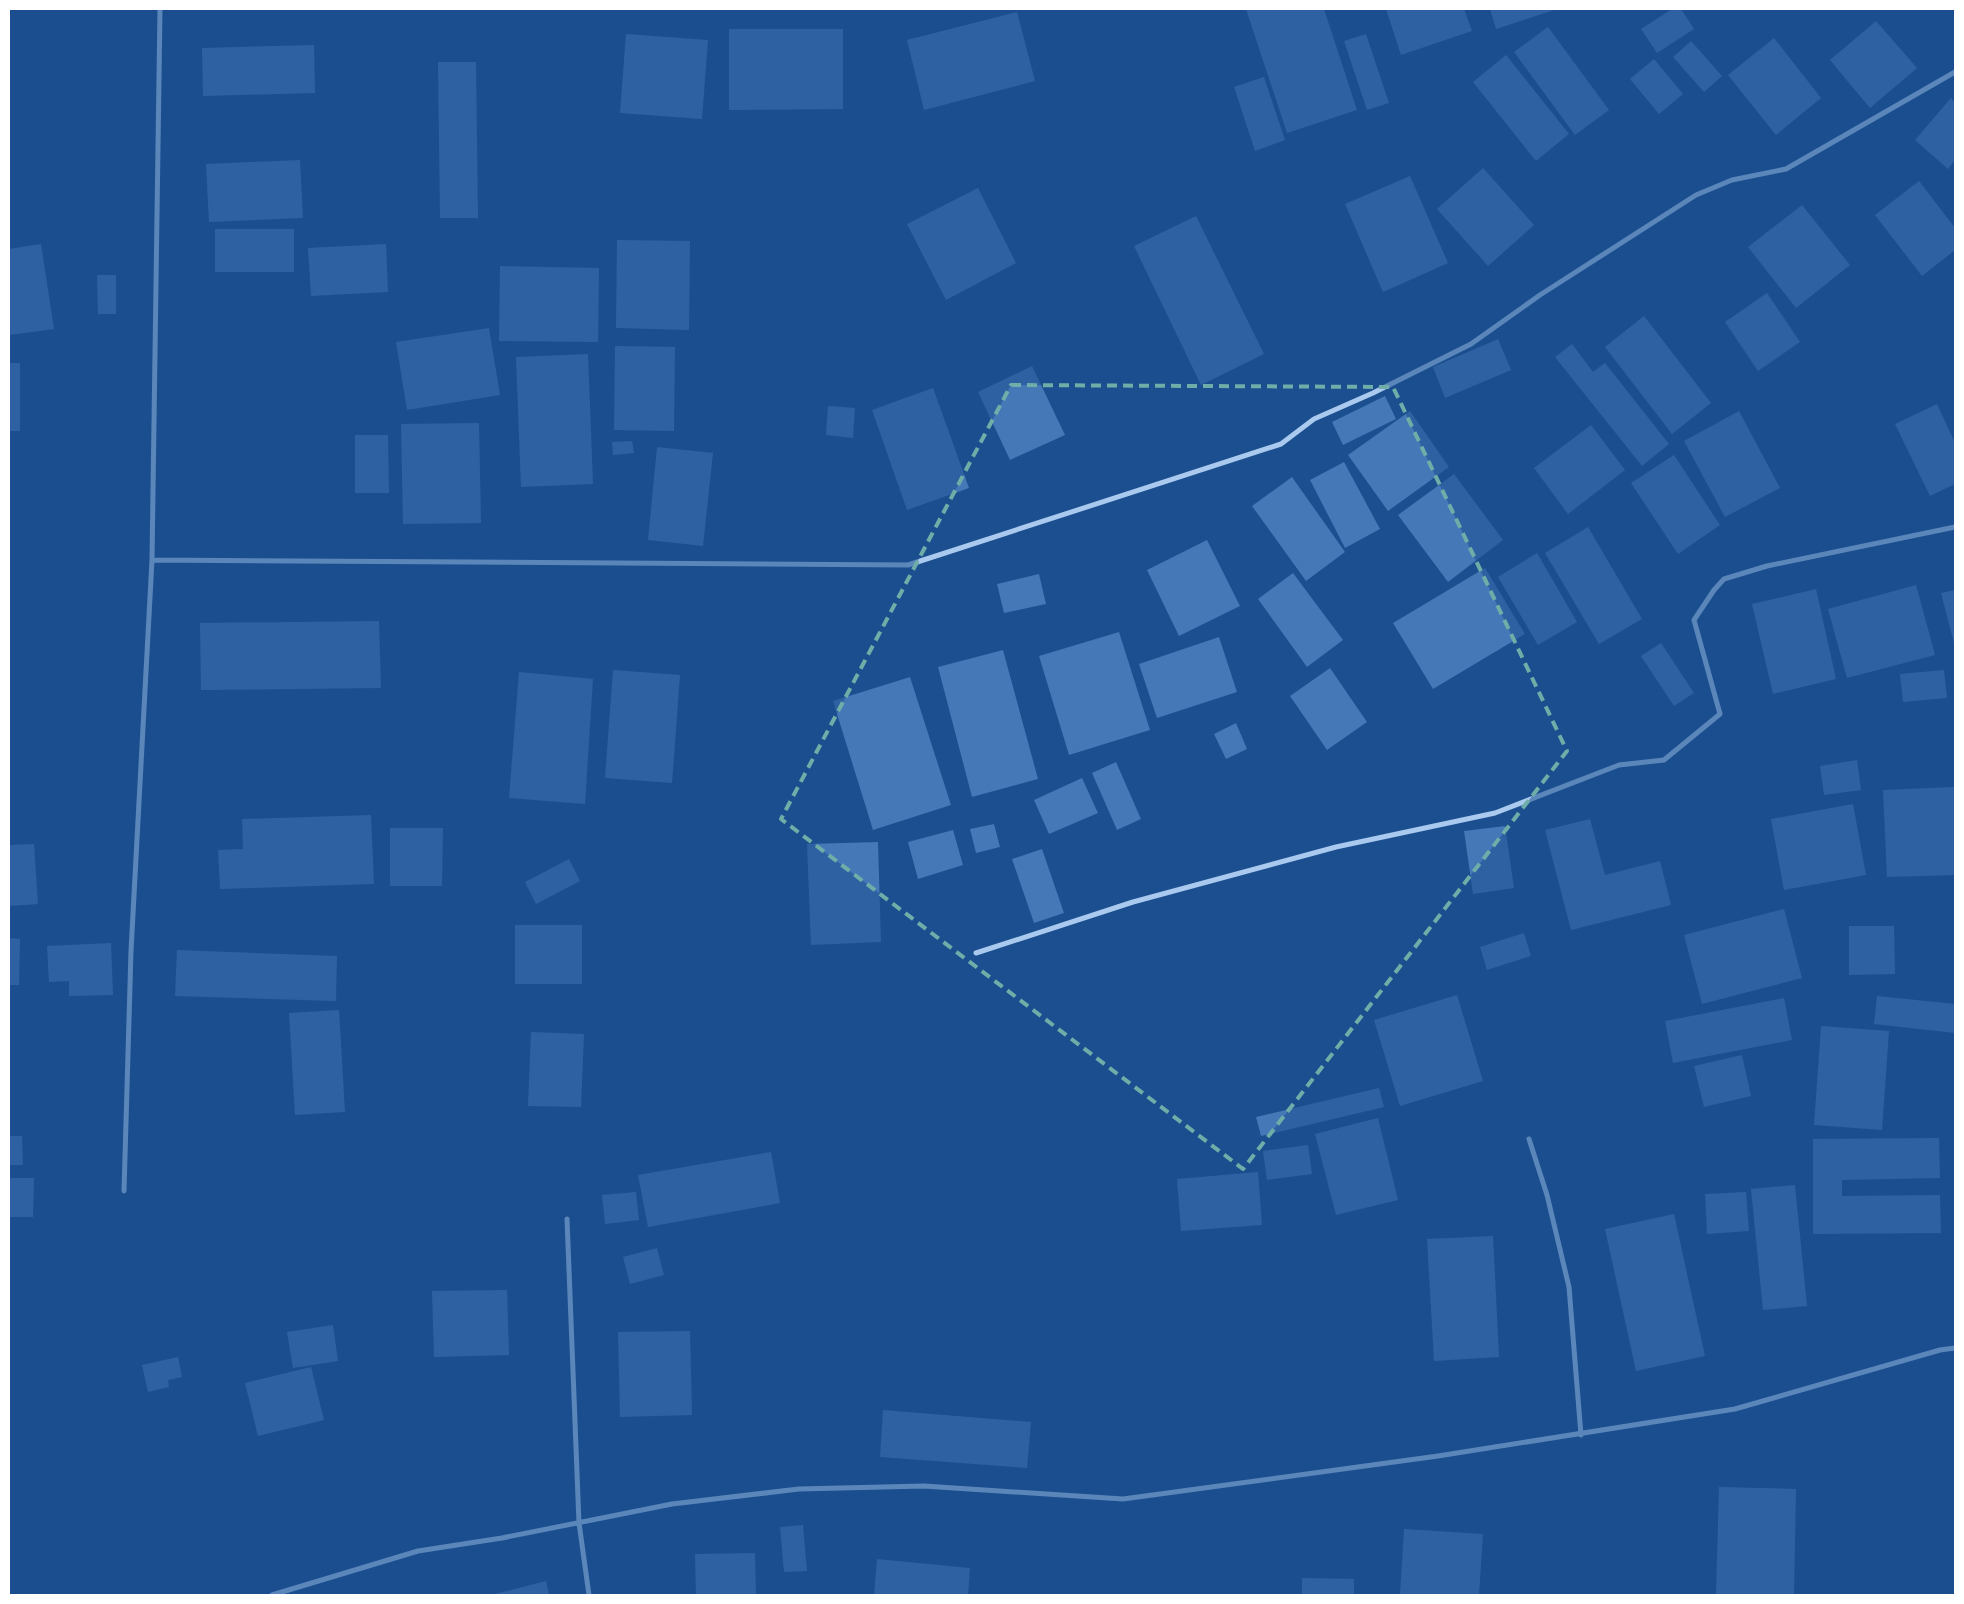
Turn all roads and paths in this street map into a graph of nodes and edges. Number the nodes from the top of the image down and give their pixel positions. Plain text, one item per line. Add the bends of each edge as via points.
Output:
1 (160, 9) edge
2 (1955, 72) edge
3 (1955, 527) edge
4 (152, 560) junction
5 (976, 953) dead end
6 (1529, 1139) dead end
7 (124, 1191) dead end
8 (568, 1219) dead end
9 (1955, 1348) edge
10 (1581, 1435) junction
11 (579, 1523) junction
12 (272, 1595) edge
13 (589, 1595) edge

1 - 4 street
2 - 4 street via 1786,169 1732,180 1696,195 1540,295 1471,344 1314,419 1281,444 908,565
3 - 5 street via 1767,566 1724,579 1694,620 1720,714 1664,760 1619,765 1495,813 1336,847 1133,902
4 - 7 street via 131,951
6 - 10 street via 1547,1195 1569,1287
8 - 11 street
9 - 10 street via 1735,1409
10 - 11 street via 1123,1500 924,1486 799,1489 672,1504
11 - 12 street via 418,1551
11 - 13 street

